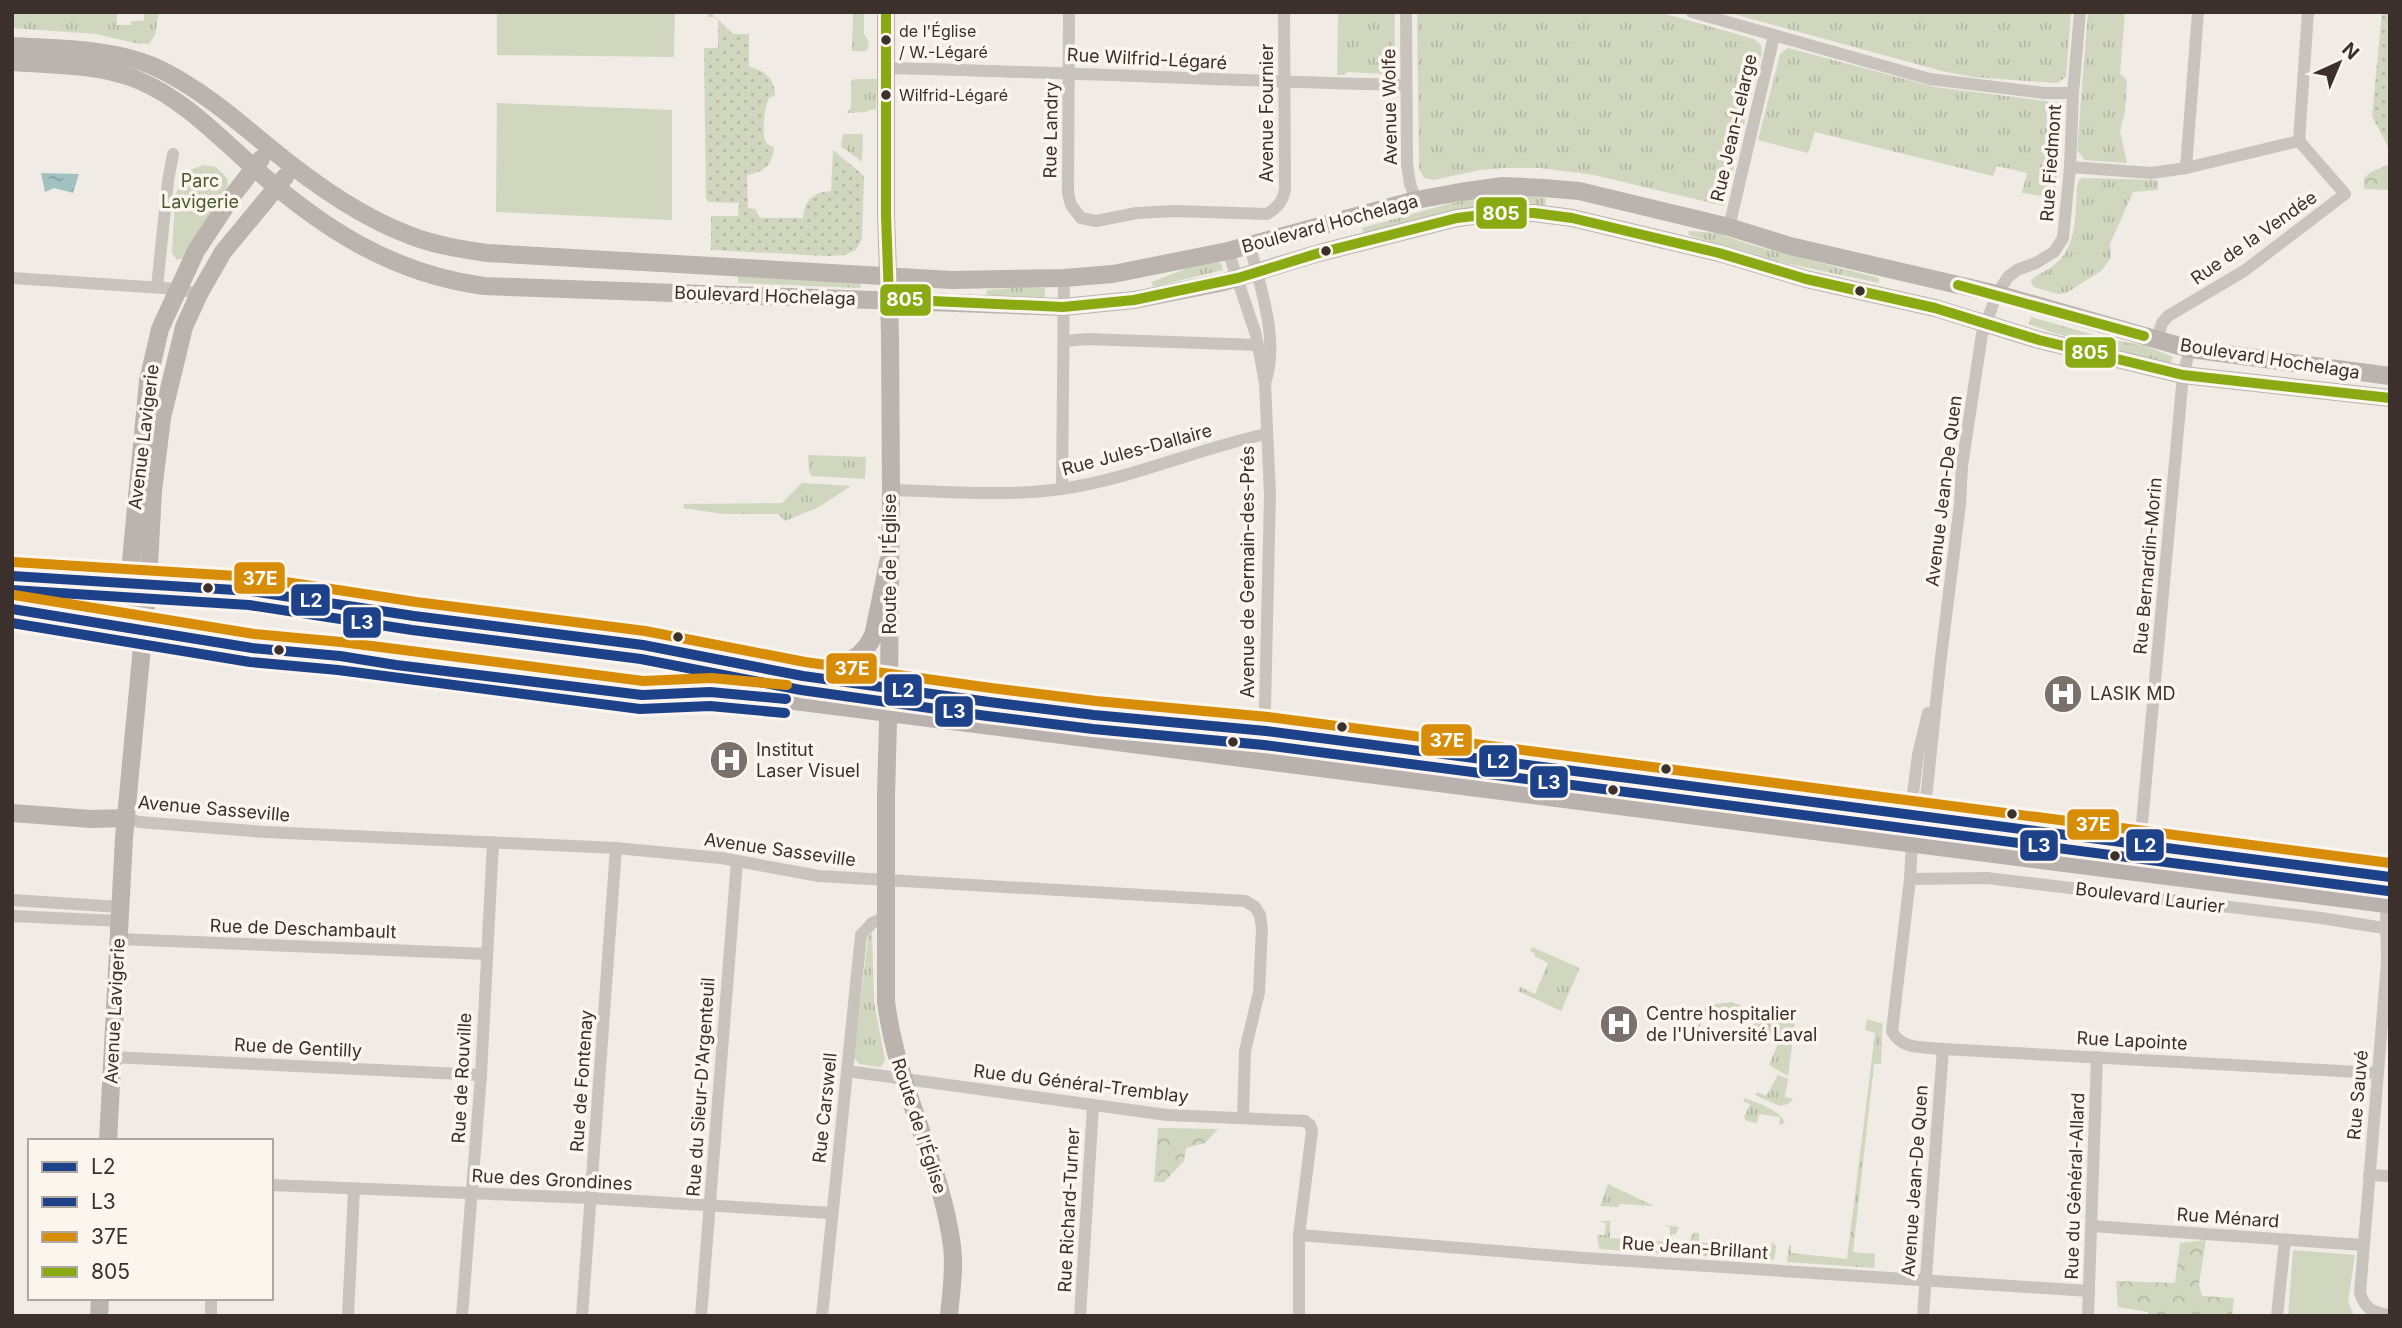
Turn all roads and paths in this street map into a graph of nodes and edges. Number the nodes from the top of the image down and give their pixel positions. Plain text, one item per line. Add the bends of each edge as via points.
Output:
1 (886, 12) edge
2 (1069, 12) edge
3 (1284, 12) edge
4 (1406, 12) edge
5 (1692, 12) edge
6 (2080, 12) edge
7 (2198, 12) edge
8 (2308, 12) edge
9 (1774, 36) junction
10 (12, 46) edge
11 (12, 62) edge
12 (886, 68) junction
13 (1070, 72) junction
14 (1285, 83) junction
15 (1406, 85) junction
16 (2073, 93) junction
17 (2299, 141) junction
18 (270, 148) junction
19 (173, 154) dead end
20 (293, 166) junction
21 (253, 167) junction
22 (2070, 167) junction
23 (2186, 168) junction
24 (278, 187) junction
25 (1579, 191) junction
26 (1416, 201) junction
27 (1071, 205) joint
28 (1572, 218) junction
29 (1728, 227) junction
30 (1250, 246) junction
31 (1228, 251) junction
32 (1256, 272) junction
33 (888, 275) junction
34 (12, 278) edge
35 (1063, 278) junction
36 (1238, 278) junction
37 (158, 288) junction
38 (178, 289) junction
39 (199, 294) junction
40 (1997, 294) junction
41 (889, 299) junction
42 (1063, 307) junction
43 (1986, 322) junction
44 (2157, 340) junction
45 (1065, 341) junction
46 (1258, 345) junction
47 (2190, 349) junction
48 (2183, 375) junction
49 (2390, 376) edge
50 (1265, 383) junction
51 (2390, 398) edge
52 (1266, 434) junction
53 (1062, 489) junction
54 (891, 490) junction
55 (889, 561) junction
56 (12, 576) edge
57 (138, 582) junction
58 (12, 608) edge
59 (143, 630) junction
60 (803, 676) junction
61 (889, 687) junction
62 (888, 713) junction
63 (1266, 731) junction
64 (1269, 760) junction
65 (12, 813) edge
66 (1917, 817) junction
67 (126, 818) junction
68 (493, 842) junction
69 (1912, 842) junction
70 (2140, 845) junction
71 (616, 849) junction
72 (737, 861) junction
73 (2139, 871) junction
74 (2390, 877) edge
75 (1910, 879) junction
76 (886, 881) junction
77 (12, 900) edge
78 (2388, 904) edge
79 (120, 914) junction
80 (12, 916) edge
81 (886, 917) junction
82 (2389, 928) edge
83 (118, 939) junction
84 (487, 954) junction
85 (1892, 1031) joint
86 (1943, 1049) junction
87 (112, 1057) junction
88 (2097, 1057) junction
89 (847, 1071) junction
90 (2376, 1073) junction
91 (481, 1075) junction
92 (902, 1078) junction
93 (1093, 1106) junction
94 (1243, 1118) junction
95 (108, 1139) edge
96 (2369, 1175) junction
97 (2390, 1177) edge
98 (273, 1185) edge
99 (354, 1189) junction
100 (472, 1193) junction
101 (590, 1198) junction
102 (709, 1206) junction
103 (831, 1213) junction
104 (2091, 1226) junction
105 (1299, 1236) junction
106 (2286, 1240) junction
107 (2363, 1245) junction
108 (1926, 1280) junction
109 (2089, 1291) junction
110 (2390, 1315) edge
111 (348, 1316) edge
112 (462, 1316) edge
113 (582, 1316) edge
114 (701, 1316) edge
115 (822, 1316) edge
116 (949, 1316) edge
117 (1080, 1316) edge
118 (1299, 1316) edge
119 (1923, 1316) edge
120 (2088, 1316) edge
121 (2277, 1316) edge

1 - 12 main road, Route de l'Église
2 - 13 street, Rue Landry
3 - 14 street, Avenue Fournier
4 - 15 street, Avenue Wolfe
5 - 9 street
6 - 16 street, Rue Fiedmont
7 - 23 street
8 - 17 street
9 - 16 street via 1930,79
9 - 29 street, Rue Jean-Lelarge
10 - 18 main road, Boulevard Hochelaga via 116,55 152,66 222,108
11 - 21 main road, Boulevard Hochelaga via 101,69 138,80 203,120
12 - 13 street, Rue Wilfrid-Légaré
12 - 33 main road, Route de l'Église
13 - 14 street, Rue Wilfrid-Légaré
13 - 27 street, Rue Landry
14 - 15 street, Rue Wilfrid-Légaré
14 - 27 street, Avenue Fournier via 1285,189 1281,202 1267,214 1174,211 1096,221 1081,218
15 - 26 street, Avenue Wolfe via 1407,164
16 - 22 street, Rue Fiedmont
17 - 23 street
17 - 44 street, Rue de la Vendée via 2345,194 2244,271 2168,316
18 - 20 main road, Boulevard Hochelaga
18 - 21 main road, Avenue Lavigerie
19 - 37 street
20 - 24 main road, Avenue Lavigerie
20 - 33 main road, Boulevard Hochelaga via 384,223 448,248 533,257
21 - 24 main road, Boulevard Hochelaga
21 - 38 main road, Avenue Lavigerie via 209,229
22 - 23 street via 2151,173
22 - 40 street, Rue Fiedmont via 2063,238 2054,252 2008,277
24 - 39 main road, Avenue Lavigerie via 223,252
24 - 41 main road, Boulevard Hochelaga via 352,242 413,270 461,283
25 - 26 main road, Boulevard Hochelaga via 1503,186
25 - 28 main road
25 - 29 main road, Boulevard Hochelaga
26 - 30 main road, Boulevard Hochelaga
28 - 32 main road, Boulevard Hochelaga via 1534,213 1468,216
28 - 43 main road, Boulevard Hochelaga
29 - 40 main road, Boulevard Hochelaga
30 - 31 main road, Boulevard Hochelaga
30 - 32 street, Avenue de Germain-des-Prés
31 - 35 main road, Boulevard Hochelaga via 1113,274
31 - 36 street, Avenue de Germain-des-Prés
32 - 36 main road, Boulevard Hochelaga
32 - 50 street, Avenue de Germain-des-Prés via 1269,335 1271,365
33 - 35 main road, Boulevard Hochelaga via 952,280
33 - 41 main road, Route de l'Église
34 - 37 street
35 - 42 street
36 - 42 main road, Boulevard Hochelaga via 1134,300
36 - 46 street, Avenue de Germain-des-Prés
37 - 38 street
38 - 39 street
38 - 57 main road, Avenue Lavigerie via 160,329 148,381
39 - 57 main road, Avenue Lavigerie via 184,327 162,418
40 - 43 street, Rue Fiedmont
40 - 44 main road, Boulevard Hochelaga
41 - 42 main road, Boulevard Hochelaga
41 - 54 main road, Route de l'Église
42 - 45 street
43 - 48 main road, Boulevard Hochelaga via 2039,340
43 - 66 street, Avenue Jean-De Quen via 1962,466
44 - 47 main road, Boulevard Hochelaga
45 - 46 street
45 - 53 street
46 - 50 street, Avenue de Germain-des-Prés
47 - 48 street, Rue Bernardin-Morin
47 - 49 main road, Boulevard Hochelaga
48 - 51 main road, Boulevard Hochelaga
48 - 70 street, Rue Bernardin-Morin
50 - 52 street, Avenue de Germain-des-Prés
52 - 53 street, Rue Jules-Dallaire
52 - 63 street, Avenue de Germain-des-Prés via 1270,495
53 - 54 street, Rue Jules-Dallaire
54 - 55 main road, Route de l'Église
55 - 60 main road via 874,634 862,655
55 - 61 main road, Route de l'Église
56 - 57 highway
57 - 59 main road, Avenue Lavigerie
57 - 60 main road via 251,591 643,645
58 - 59 highway, Boulevard Laurier
59 - 62 main road, Boulevard Laurier via 252,648 642,695 736,693
59 - 67 main road, Avenue Lavigerie
60 - 61 main road
61 - 62 main road, Route de l'Église
61 - 63 main road via 1094,715
62 - 64 main road, Boulevard Laurier
62 - 76 main road, Route de l'Église
63 - 64 street, Avenue de Germain-des-Prés via 1264,749
63 - 66 main road
64 - 69 main road, Boulevard Laurier
65 - 67 main road
66 - 69 street, Avenue Jean-De Quen
66 - 70 main road
67 - 68 street, Avenue Sasseville via 265,831
67 - 79 main road, Avenue Lavigerie
68 - 71 street, Avenue Sasseville
68 - 84 street, Rue de Rouville
69 - 73 main road, Boulevard Laurier
69 - 75 street, Avenue Jean-De Quen
70 - 73 street, Rue Bernardin-Morin
70 - 74 main road
71 - 72 street, Avenue Sasseville
71 - 101 street, Rue de Fontenay
72 - 76 street, Avenue Sasseville via 819,876
72 - 102 street, Rue du Sieur-D'Argenteuil
73 - 78 main road, Boulevard Laurier
74 - 78 street, Rue Sauvé
75 - 82 street, Boulevard Laurier via 1987,878
75 - 85 street, Avenue Jean-De Quen
76 - 81 main road, Route de l'Église
76 - 94 street, Avenue Sasseville via 1245,901 1255,907 1262,929 1261,973 1245,1051
77 - 79 street
78 - 82 street, Rue Sauvé
79 - 80 street
79 - 83 main road, Avenue Lavigerie
81 - 89 street, Rue Carswell via 861,935
81 - 92 main road, Route de l'Église via 886,1001
82 - 90 street, Rue Sauvé
83 - 84 street, Rue de Deschambault
83 - 87 main road, Avenue Lavigerie
84 - 91 street, Rue de Rouville
85 - 86 street, Rue Lapointe via 1906,1046
86 - 88 street, Rue Lapointe
86 - 108 street, Avenue Jean-De Quen
87 - 91 street, Rue de Gentilly
87 - 95 main road, Avenue Lavigerie
88 - 90 street, Rue Lapointe
88 - 104 street, Rue du Général-Allard
89 - 92 street, Rue du Général-Tremblay
89 - 103 street, Rue Carswell
90 - 96 street, Rue Sauvé
91 - 100 street, Rue de Rouville
92 - 93 street, Rue du Général-Tremblay
92 - 116 main road, Route de l'Église via 943,1204 952,1247
93 - 94 street, Rue du Général-Tremblay
93 - 117 street, Rue Richard-Turner
94 - 105 street, Rue du Général-Tremblay via 1310,1125
96 - 97 street
96 - 107 street, Rue Sauvé
98 - 99 street, Rue des Grondines
99 - 100 street, Rue des Grondines
99 - 111 street
100 - 101 street, Rue des Grondines
100 - 112 street, Rue de Rouville
101 - 102 street, Rue des Grondines
101 - 113 street, Rue de Fontenay
102 - 103 street, Rue des Grondines
102 - 114 street, Rue du Sieur-D'Argenteuil
103 - 115 street, Rue Carswell
104 - 106 street, Rue Ménard
104 - 109 street, Rue du Général-Allard
105 - 108 street, Rue Jean-Brillant
105 - 118 street
106 - 107 street, Rue Ménard
106 - 121 street
107 - 110 street, Rue Sauvé via 2363,1302 2371,1312
108 - 109 street, Rue Jean-Brillant
108 - 119 street, Avenue Jean-De Quen
109 - 120 street, Rue du Général-Allard

